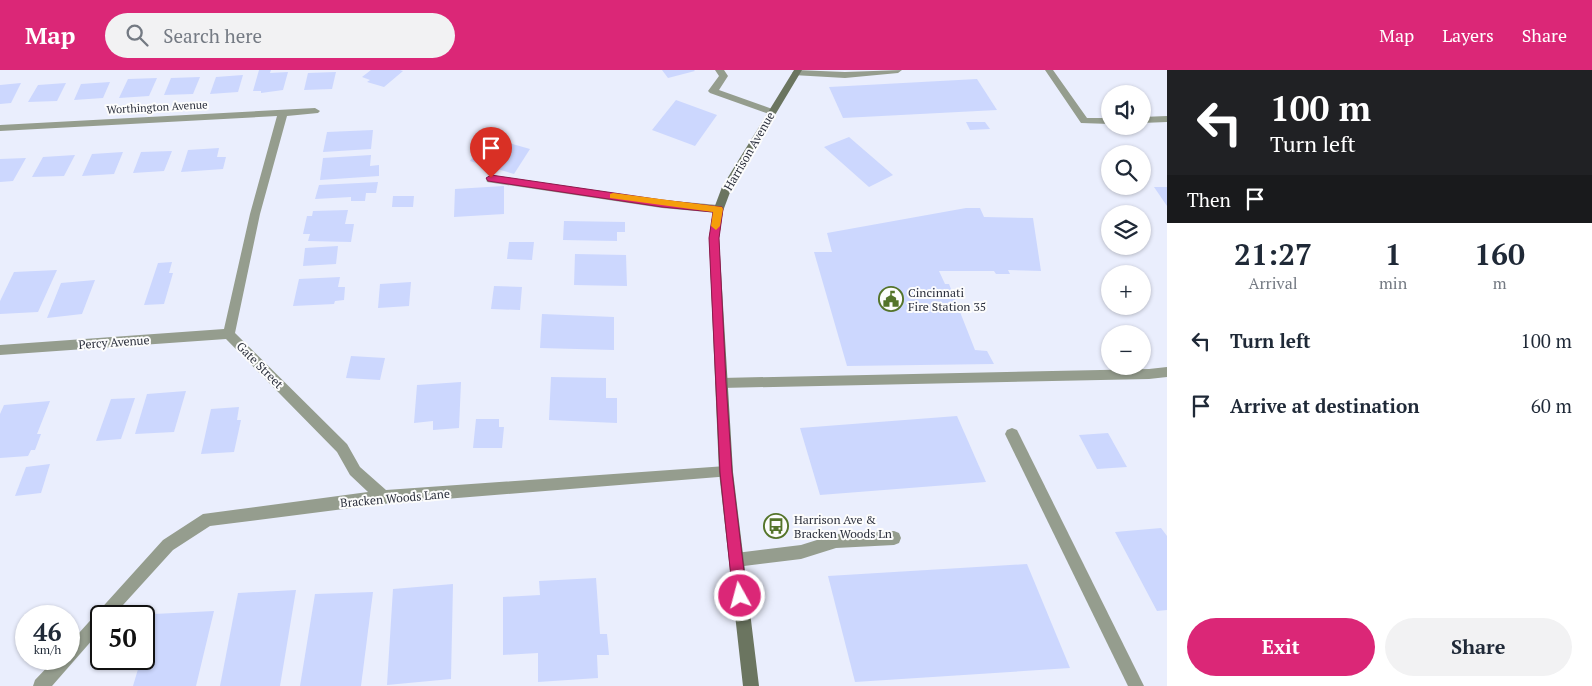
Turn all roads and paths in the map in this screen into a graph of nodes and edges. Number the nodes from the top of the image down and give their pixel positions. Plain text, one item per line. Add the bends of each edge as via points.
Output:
1 (898, 70) edge
2 (1049, 70) edge
3 (797, 71) edge
4 (724, 73) edge
5 (315, 110) dead end
6 (772, 112) junction
7 (283, 113) junction
8 (1167, 119) edge
9 (1151, 120) edge
10 (1101, 121) edge
11 (0, 128) edge
12 (491, 178) dead end
13 (718, 209) junction
14 (229, 334) junction
15 (0, 350) edge
16 (1167, 372) edge
17 (720, 383) junction
18 (1012, 434) dead end
19 (726, 472) junction
20 (383, 497) junction
21 (894, 538) dead end
22 (736, 560) junction
23 (113, 605) edge
24 (90, 631) edge
25 (80, 642) edge
26 (55, 670) edge
27 (40, 686) edge
28 (751, 686) edge
29 (1136, 686) edge

1 - 3 street via 845,75
2 - 10 street via 1084,122
3 - 6 main road, Harrison Avenue
4 - 6 street via 713,91
5 - 7 street, Worthington Avenue
6 - 13 main road, Harrison Avenue via 726,187
7 - 11 street, Worthington Avenue
7 - 14 street, Gate Street via 255,214
8 - 9 street
12 - 13 street via 662,204
13 - 17 main road, Harrison Avenue via 714,238
14 - 15 street, Percy Avenue
14 - 20 street, Gate Street via 342,448 355,472
16 - 17 street
17 - 19 main road, Harrison Avenue
18 - 29 street
19 - 20 street, Bracken Woods Lane
19 - 22 main road, Harrison Avenue
20 - 23 street, Bracken Woods Lane via 208,519 168,545
21 - 22 street via 836,542 801,552
22 - 28 main road, Harrison Avenue
24 - 25 street, Bracken Woods Lane
26 - 27 street

